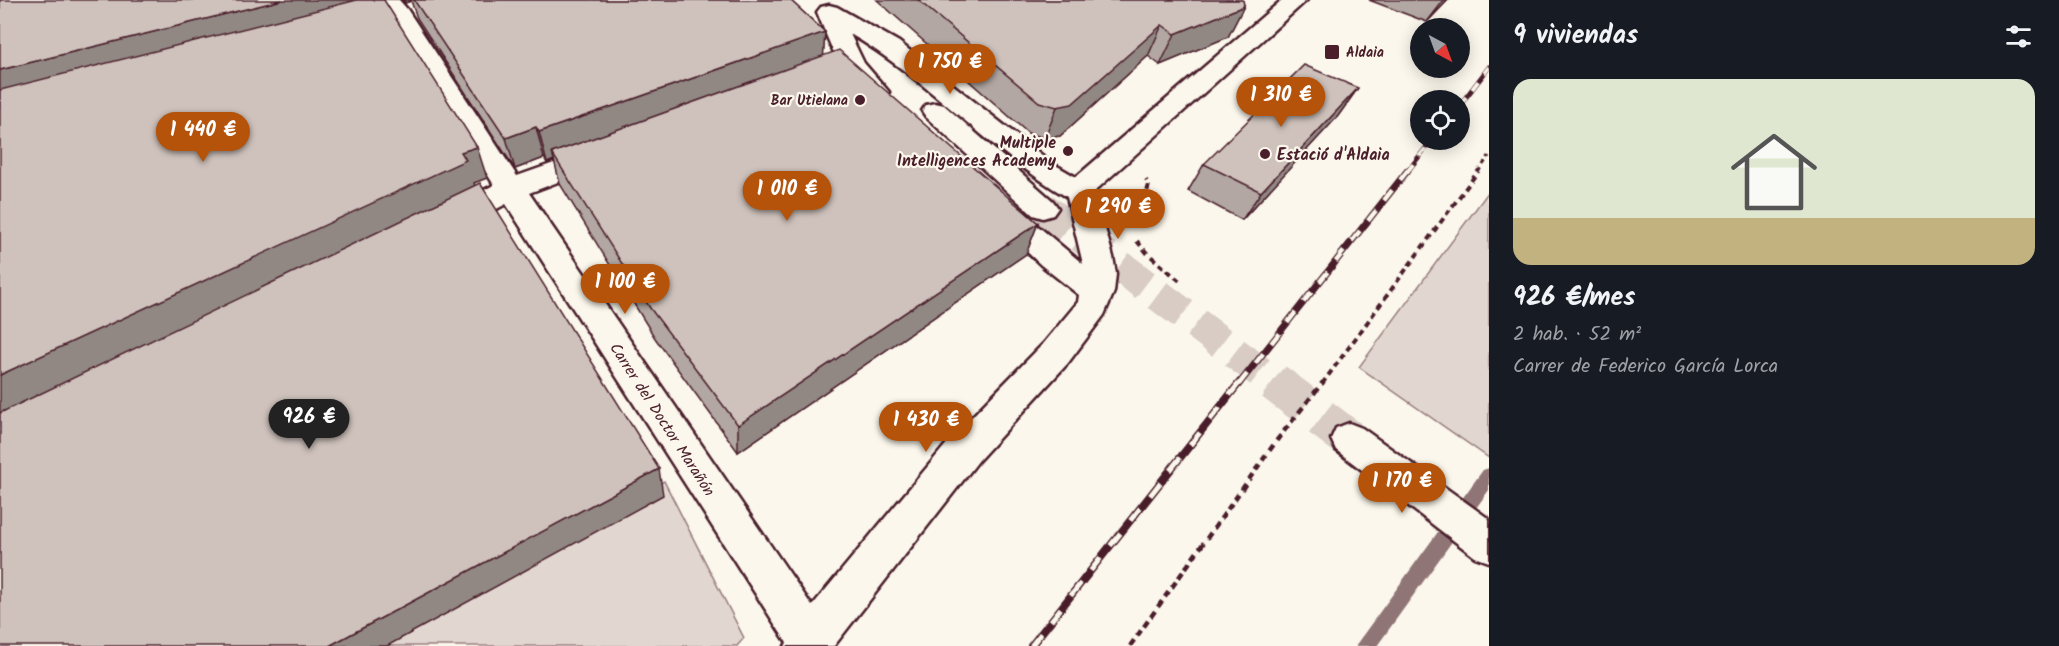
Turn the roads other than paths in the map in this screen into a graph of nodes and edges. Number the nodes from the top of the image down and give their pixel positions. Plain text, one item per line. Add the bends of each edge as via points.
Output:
1 (1296, 0) edge
2 (823, 6) edge
3 (396, 10) edge
4 (895, 110) edge
5 (624, 148) edge
6 (512, 189) junction
7 (978, 189) edge
8 (1080, 192) junction
9 (1043, 208) tunnel mouth
10 (426, 231) edge
11 (1098, 292) junction
12 (1349, 439) tunnel mouth
13 (1489, 543) edge
14 (809, 644) edge

1 - 8 street via 1114,157
2 - 4 street via 838,69 856,74
2 - 8 street via 890,47 1042,170
2 - 9 street
3 - 6 street, Carrer del Doctor Marañón
5 - 6 street
6 - 10 street
6 - 14 street, Carrer del Doctor Marañón
7 - 11 street via 1052,257
8 - 11 street via 1098,258
11 - 14 street via 1094,306 1056,353 966,448
12 - 13 street

